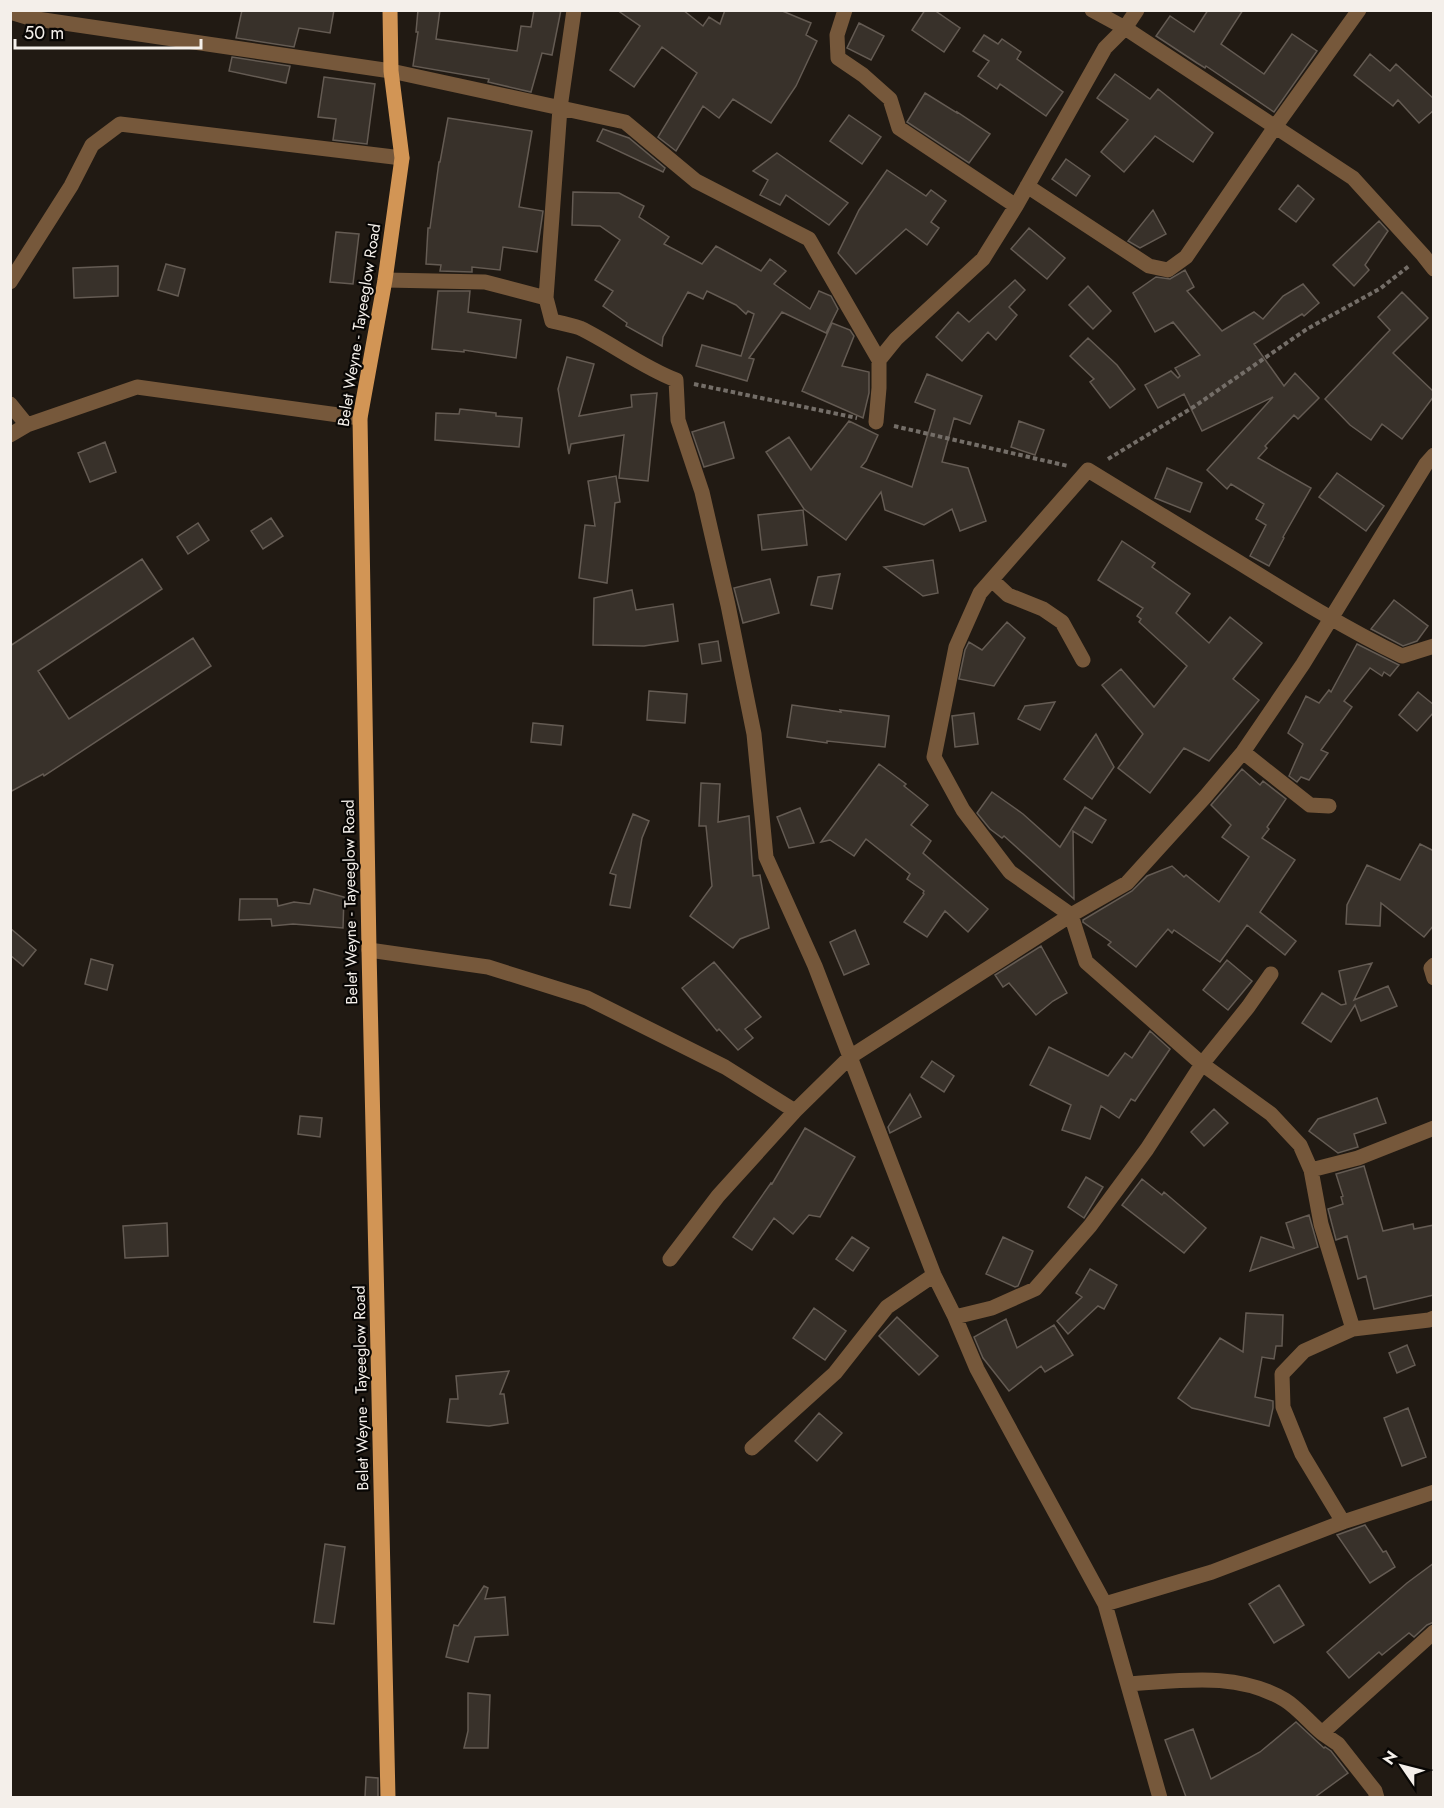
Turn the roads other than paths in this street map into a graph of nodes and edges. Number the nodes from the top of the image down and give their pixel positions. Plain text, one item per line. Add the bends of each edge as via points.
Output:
1 (390, 10) edge
2 (574, 10) edge
3 (845, 10) edge
4 (1092, 10) edge
5 (1137, 10) edge
6 (1359, 10) edge
7 (10, 12) edge
8 (1125, 28) junction
9 (391, 71) junction
10 (560, 108) junction
11 (1275, 127) junction
12 (402, 158) junction
13 (1027, 186) junction
14 (1016, 206) junction
15 (1434, 269) edge
16 (385, 280) junction
17 (10, 282) edge
18 (546, 298) junction
19 (879, 360) junction
20 (10, 404) edge
21 (360, 418) junction
22 (876, 422) road end
23 (27, 425) junction
24 (10, 435) edge
25 (1434, 455) edge
26 (992, 580) junction
27 (1332, 618) junction
28 (1434, 646) edge
29 (1083, 660) dead end
30 (1243, 752) junction
31 (1329, 806) dead end
32 (1071, 915) junction
33 (369, 950) junction
34 (1434, 965) edge
35 (1271, 974) dead end
36 (1434, 978) edge
37 (850, 1057) junction
38 (1202, 1064) junction
39 (795, 1111) junction
40 (1434, 1128) edge
41 (1311, 1170) junction
42 (670, 1259) dead end
43 (934, 1275) junction
44 (955, 1317) junction
45 (1432, 1324) edge
46 (1353, 1329) junction
47 (752, 1448) dead end
48 (1434, 1492) edge
49 (1343, 1522) junction
50 (1105, 1604) junction
51 (1434, 1632) edge
52 (1128, 1684) junction
53 (1322, 1733) junction
54 (388, 1797) edge
55 (1160, 1797) edge
56 (1377, 1797) edge

1 - 9 main road, Belet Weyne - Tayeeglow Road
2 - 10 street
3 - 14 street via 837,35 838,58 890,99 899,128
4 - 8 street
5 - 8 street
6 - 11 street
7 - 9 street
8 - 11 street
8 - 13 street via 1105,48
9 - 10 street
9 - 12 main road, Belet Weyne - Tayeeglow Road
10 - 18 street
10 - 19 street via 625,122 696,181 809,239
11 - 13 street via 1186,256 1168,270 1149,266
11 - 15 street via 1353,178
12 - 16 main road, Belet Weyne - Tayeeglow Road
12 - 17 street via 120,124 92,146
13 - 14 street
14 - 19 street via 983,259 896,339
16 - 18 street via 485,282
16 - 21 main road, Belet Weyne - Tayeeglow Road
18 - 37 street via 552,321 578,327 676,380 678,420 702,492 754,734 766,857
19 - 22 street
20 - 23 street
21 - 23 street via 137,387
21 - 33 main road, Belet Weyne - Tayeeglow Road
23 - 24 street
25 - 27 street
26 - 27 street via 1088,470
26 - 29 street via 1008,595 1062,621
26 - 32 street via 980,593 956,647 934,757 963,810 1010,872
27 - 28 street via 1402,656
27 - 30 street
30 - 31 street via 1310,805
30 - 32 street via 1127,883
32 - 37 street
32 - 38 street via 1086,962
33 - 39 street via 488,966 586,998 725,1067
33 - 54 main road, Belet Weyne - Tayeeglow Road
34 - 36 street
35 - 38 street
37 - 39 street
37 - 43 street
38 - 41 street via 1271,1114 1300,1146
38 - 44 street via 1147,1149 1090,1226 1035,1288 992,1308
39 - 42 street via 718,1196
40 - 41 street via 1358,1158
41 - 46 street via 1321,1224
43 - 44 street
43 - 47 street via 887,1307 835,1373
44 - 50 street via 977,1369
45 - 46 street
46 - 49 street via 1304,1351 1282,1374 1283,1407 1290,1425 1302,1454
48 - 49 street
49 - 50 street via 1212,1572
50 - 52 street
51 - 53 street
52 - 53 street via 1221,1679 1258,1687 1286,1701
52 - 55 street
53 - 56 street via 1338,1744

